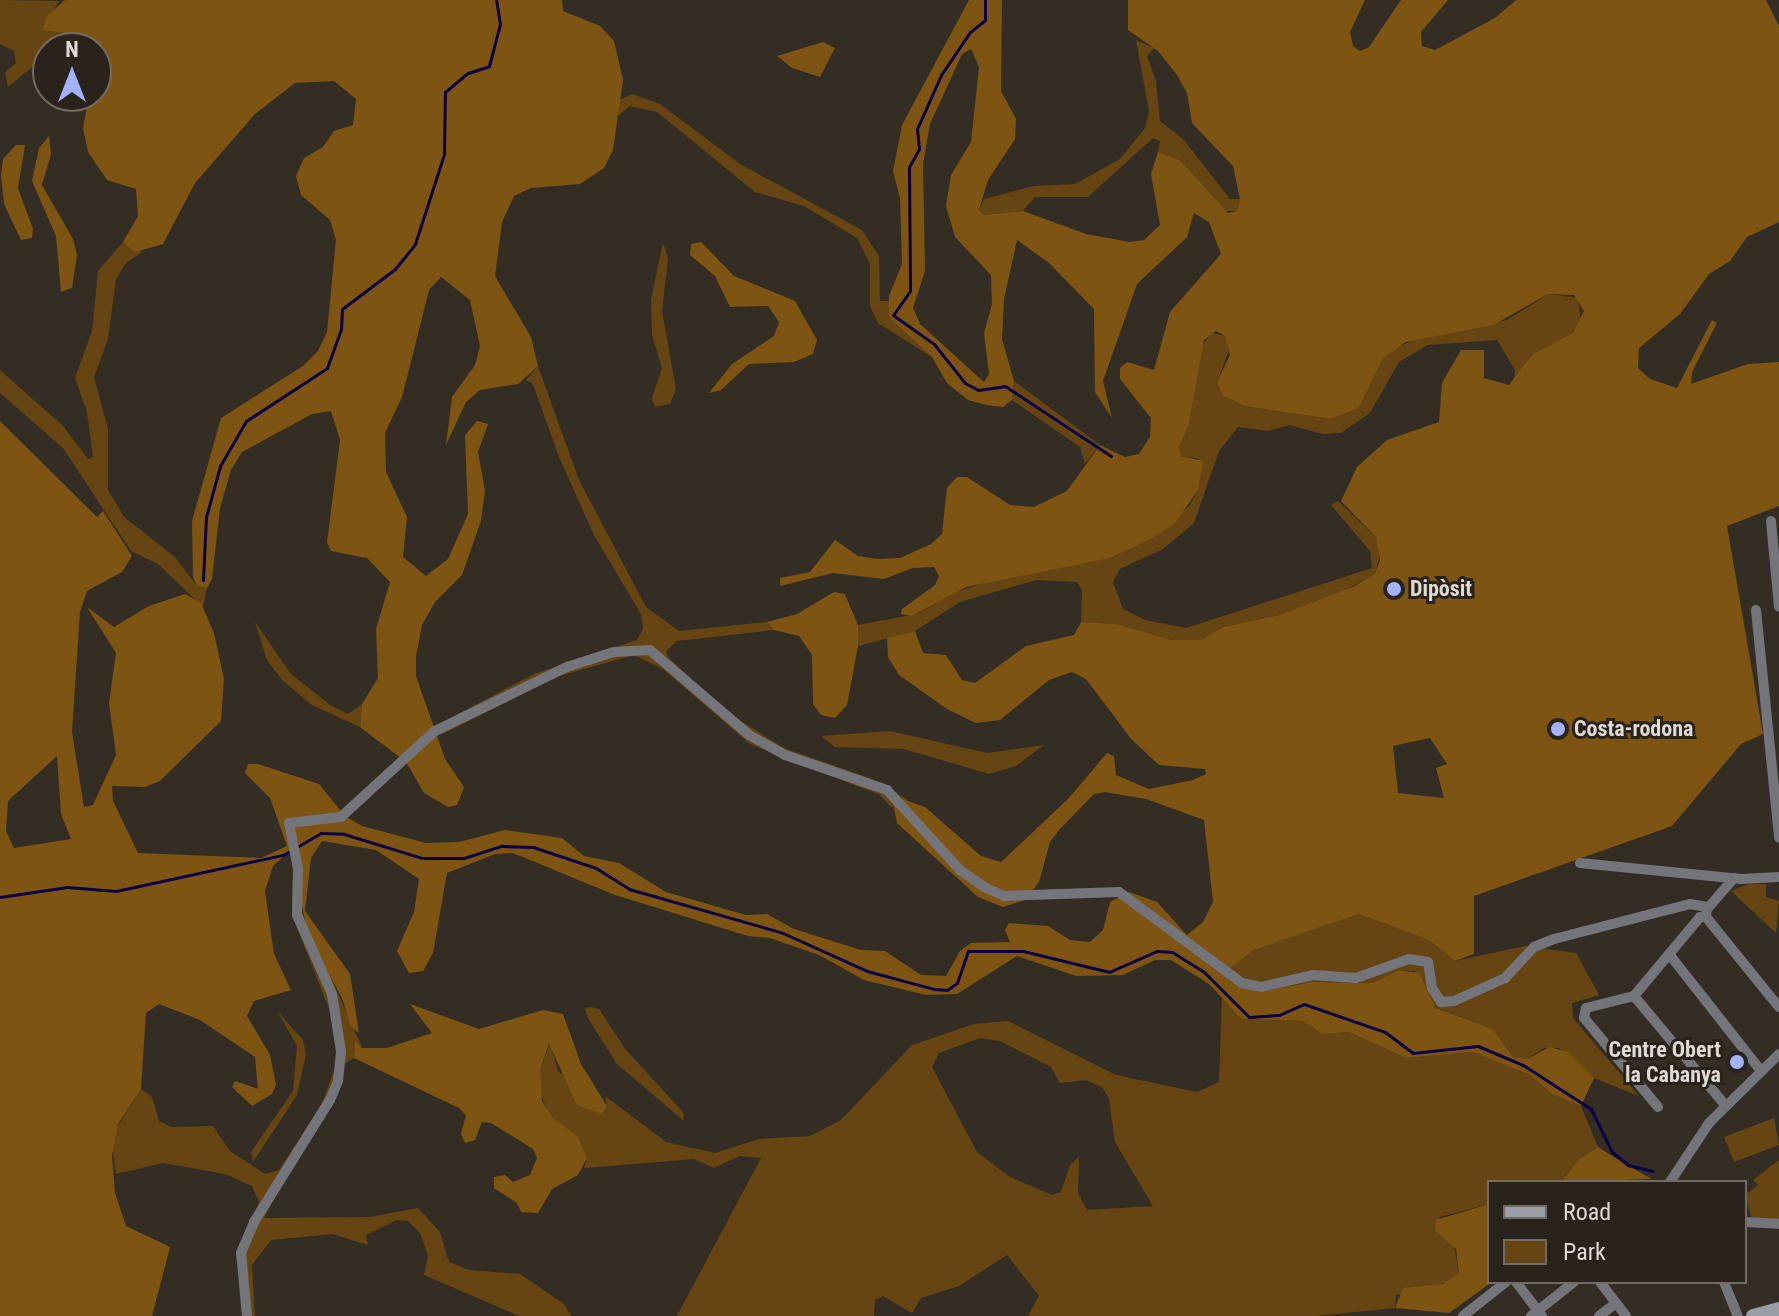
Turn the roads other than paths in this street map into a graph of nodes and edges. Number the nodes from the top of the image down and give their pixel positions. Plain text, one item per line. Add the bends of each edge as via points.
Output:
1 (1771, 521) dead end
2 (1779, 607) edge
3 (1756, 610) dead end
4 (1779, 838) edge
5 (1580, 863) dead end
6 (1779, 877) edge
7 (1734, 878) junction
8 (1703, 913) junction
9 (1669, 954) junction
10 (1634, 996) junction
11 (1779, 1006) edge
12 (1779, 1054) edge
13 (1761, 1071) junction
14 (1726, 1106) junction
15 (1658, 1107) dead end
16 (1672, 1176) edge
17 (1747, 1222) edge
18 (1779, 1224) edge
19 (1503, 1284) edge
20 (1517, 1284) edge
21 (1572, 1284) edge
22 (1602, 1284) edge
23 (1725, 1284) edge
24 (1616, 1303) junction
25 (1779, 1309) edge
26 (1537, 1314) edge
27 (247, 1316) edge
28 (1463, 1316) edge
29 (1599, 1316) edge
30 (1626, 1316) edge
31 (1738, 1316) edge
32 (1753, 1316) edge

1 - 2 street
3 - 4 street
5 - 7 street
6 - 7 street
7 - 8 street
8 - 9 street
8 - 11 street
8 - 27 street via 1690,904 1554,939 1534,947 1498,982 1454,1001 1441,1002 1432,988 1428,962 1409,959 1356,978 1313,975 1261,987 1242,983 1119,892 1004,896 984,887 953,863 887,790 785,755 749,735 645,647 567,667 435,731 351,811 289,823 297,915 338,1013 338,1081 241,1253
9 - 10 street
9 - 13 street
10 - 14 street
10 - 15 street via 1586,1008 1584,1018
12 - 13 street
13 - 14 street
14 - 16 street
17 - 18 street
19 - 28 street
20 - 26 street
21 - 26 street
22 - 24 street
23 - 31 street
24 - 29 street
24 - 30 street
25 - 32 street

